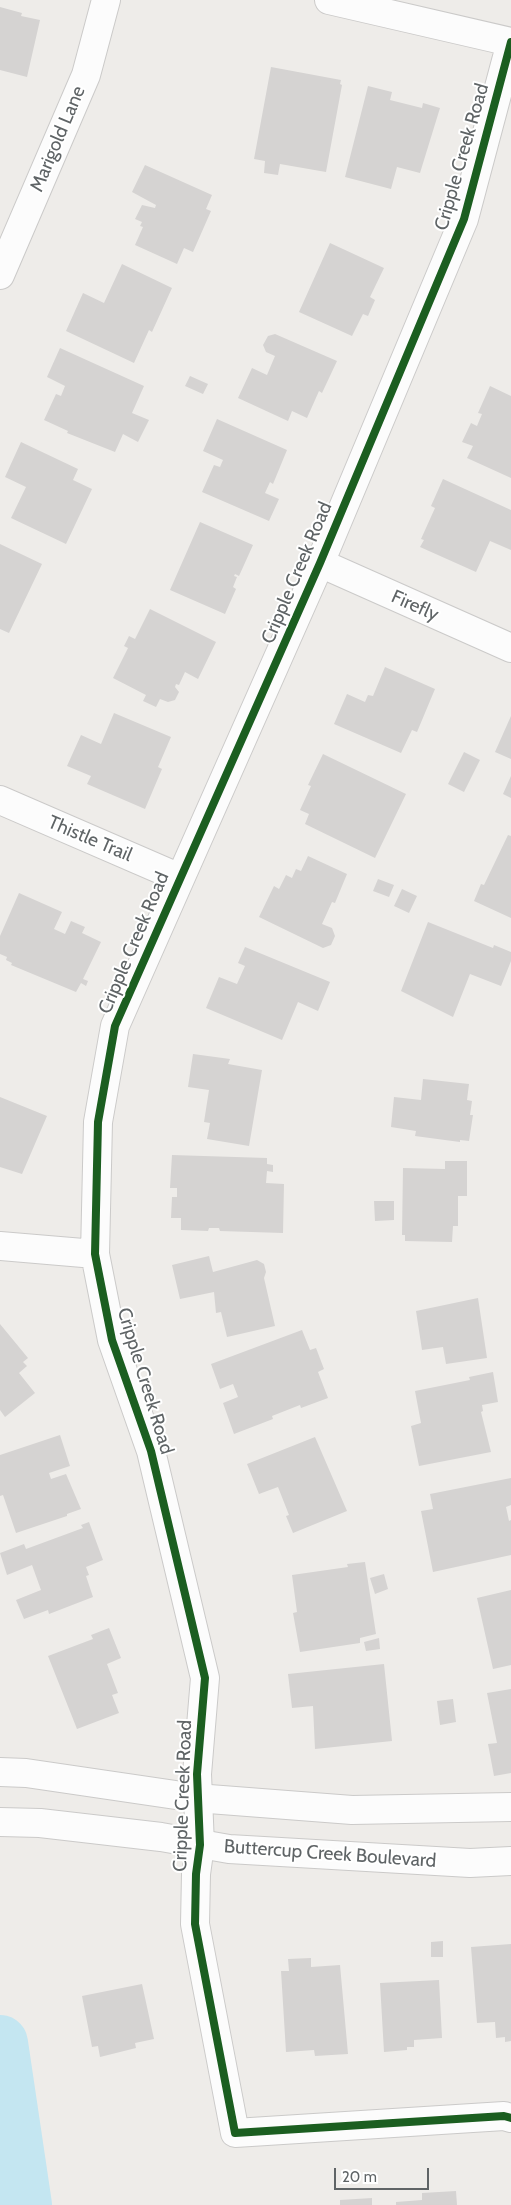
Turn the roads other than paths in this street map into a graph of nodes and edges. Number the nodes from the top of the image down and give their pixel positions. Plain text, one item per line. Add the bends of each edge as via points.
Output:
1 (106, 0) edge
2 (329, 0) edge
3 (511, 42) edge
4 (0, 275) edge
5 (320, 563) junction
6 (511, 648) edge
7 (0, 800) edge
8 (180, 878) junction
9 (0, 1246) edge
10 (95, 1254) junction
11 (0, 1772) edge
12 (196, 1798) junction
13 (511, 1807) edge
14 (0, 1822) edge
15 (200, 1845) junction
16 (511, 1861) edge
17 (511, 2118) edge

1 - 4 street, Marigold Lane via 86,76
2 - 3 street
3 - 5 street, Cripple Creek Road via 464,219
5 - 6 street, Firefly
5 - 8 street, Cripple Creek Road
7 - 8 street, Thistle Trail
8 - 10 street, Cripple Creek Road via 115,1026 98,1122
9 - 10 street
10 - 12 street, Cripple Creek Road via 112,1340 151,1451 204,1678
11 - 12 street
12 - 13 street via 352,1810
12 - 15 street, Cripple Creek Road
14 - 15 street, Buttercup Creek Boulevard via 49,1824 161,1837
15 - 16 street, Buttercup Creek Boulevard via 460,1863
15 - 17 street, Cripple Creek Road via 195,1924 235,2133

